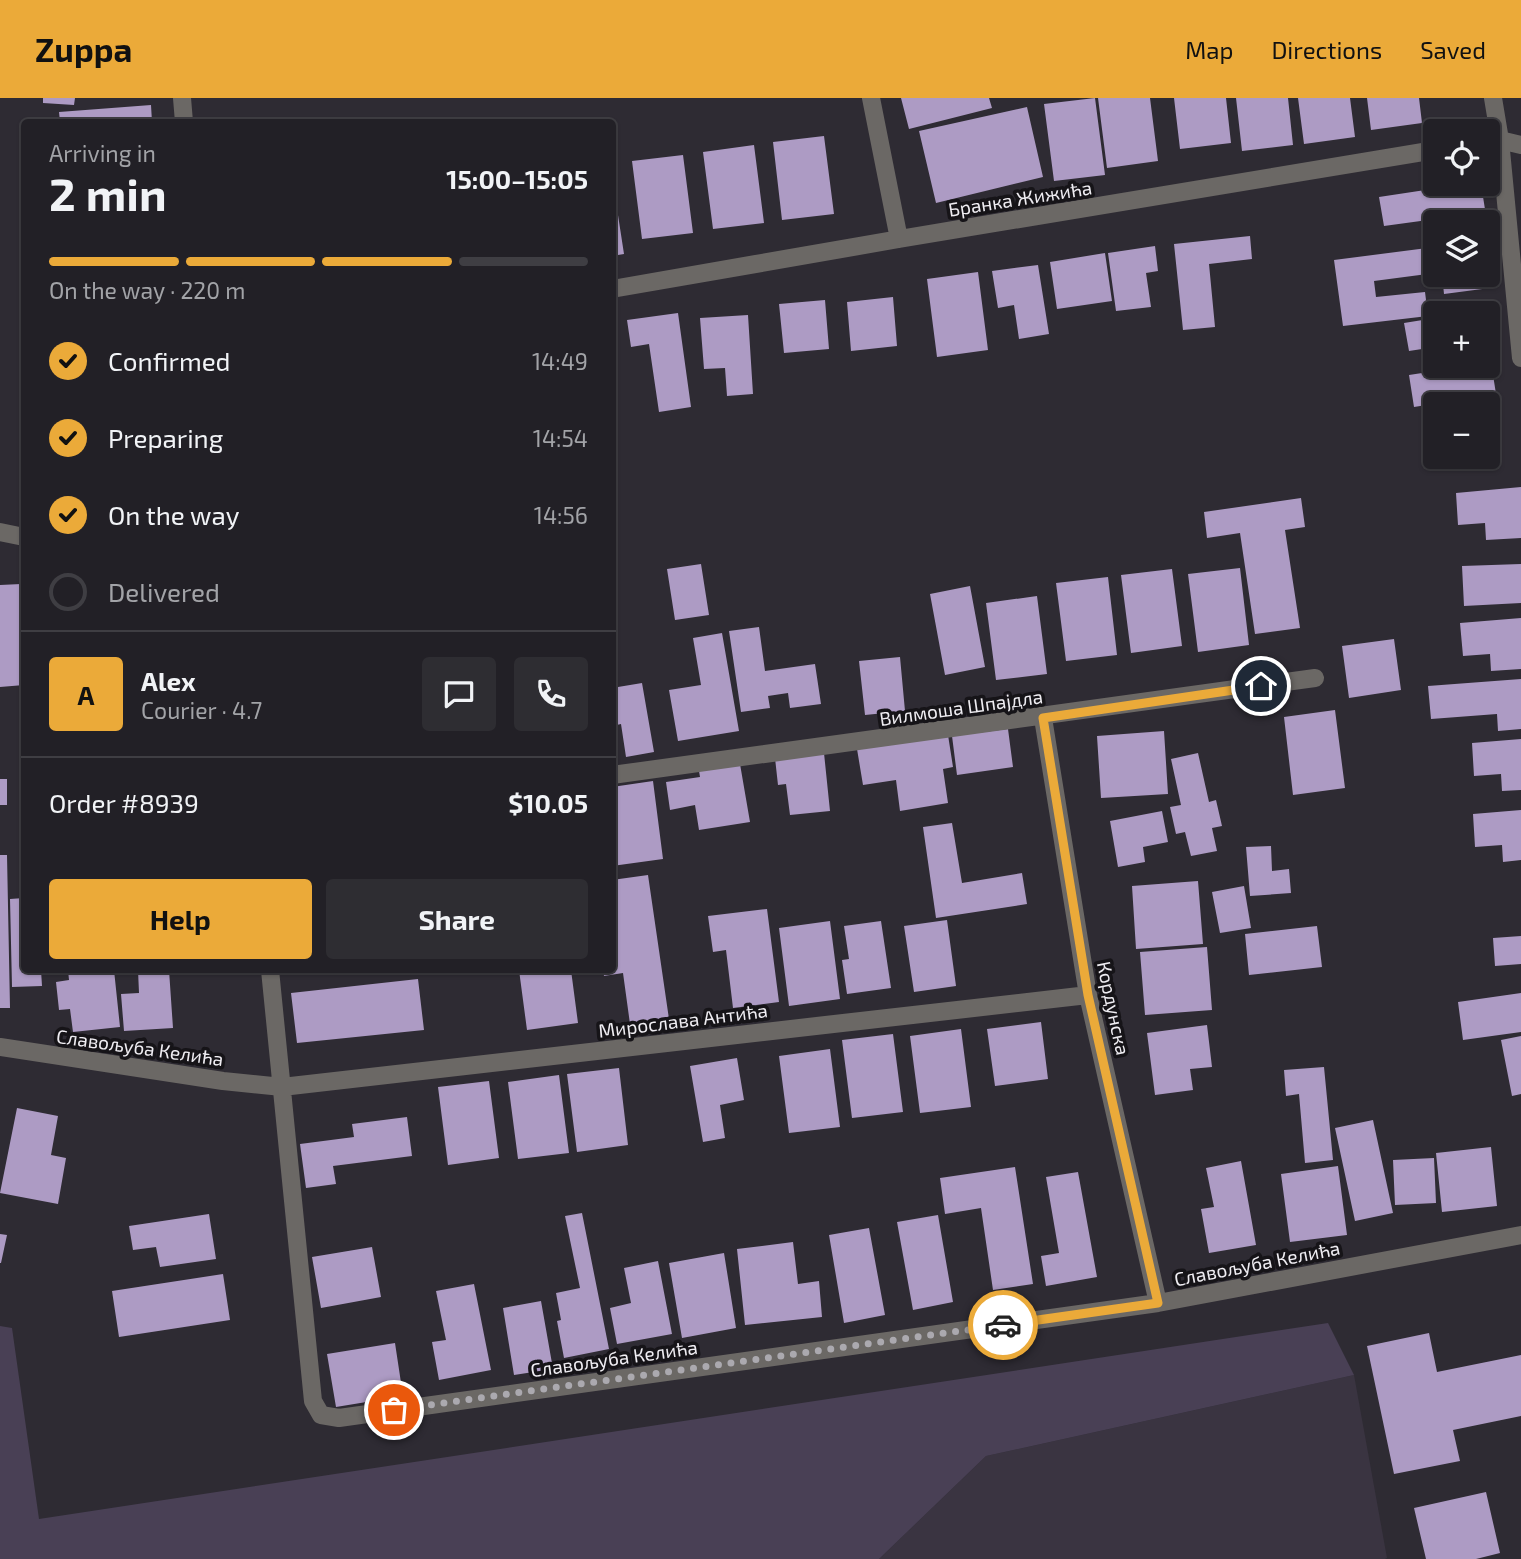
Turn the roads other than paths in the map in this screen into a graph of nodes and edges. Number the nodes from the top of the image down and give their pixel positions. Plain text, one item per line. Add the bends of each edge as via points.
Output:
1 (181, 98) edge
2 (871, 98) edge
3 (1493, 98) edge
4 (184, 119) edge
5 (1493, 119) edge
6 (1500, 142) edge
7 (1521, 145) edge
8 (1423, 152) edge
9 (1500, 189) edge
10 (899, 239) junction
11 (616, 288) edge
12 (1521, 358) edge
13 (0, 532) edge
14 (21, 536) edge
15 (1315, 678) dead end
16 (1043, 718) junction
17 (616, 774) edge
18 (270, 973) edge
19 (1088, 995) junction
20 (0, 1047) edge
21 (282, 1087) junction
22 (1521, 1235) edge
23 (1158, 1303) junction

1 - 4 street
2 - 10 street
3 - 5 street
6 - 7 street
8 - 10 street, Бранка Жижића
9 - 12 street
10 - 11 street, Бранка Жижића
13 - 14 street
15 - 16 street, Вилмоша Шпајдла
16 - 17 street, Вилмоша Шпајдла
16 - 19 street, Кордунска
18 - 21 street
19 - 21 street, Мирослава Антића
19 - 23 street, Кордунска
20 - 21 street, Славољуба Келића
21 - 23 street, Славољуба Келића via 313,1401 321,1415 339,1418
22 - 23 street, Славољуба Келића

